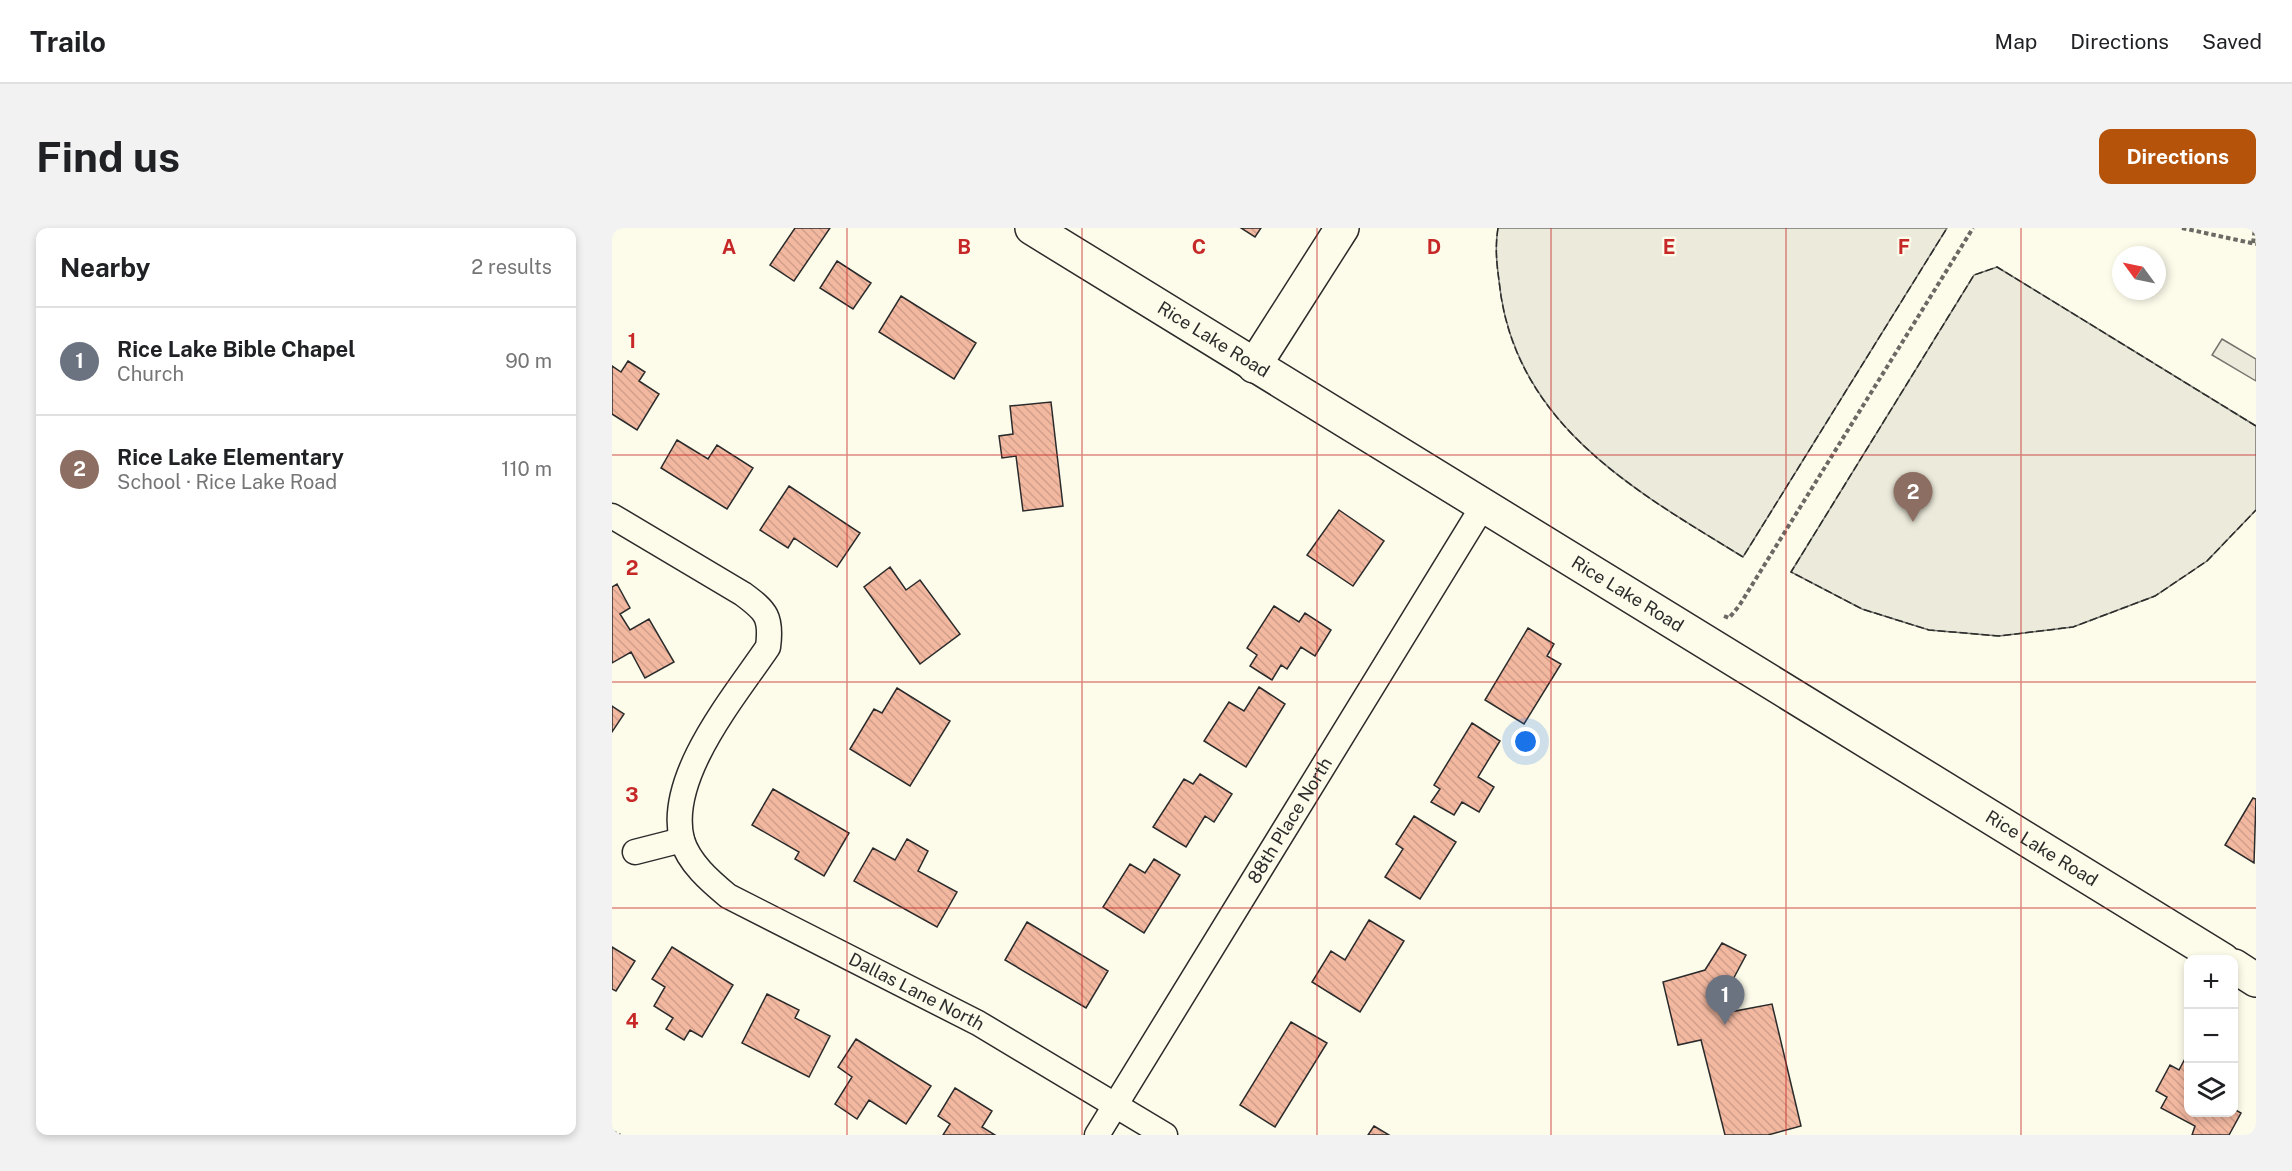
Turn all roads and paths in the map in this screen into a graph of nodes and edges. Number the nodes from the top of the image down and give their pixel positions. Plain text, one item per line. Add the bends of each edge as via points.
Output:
1 (1032, 228) edge
2 (1342, 228) edge
3 (1973, 228) edge
4 (2182, 228) edge
5 (2255, 228) edge
6 (2255, 244) edge
7 (1254, 366) junction
8 (1483, 506) junction
9 (612, 516) edge
10 (1717, 613) dead end
11 (682, 840) junction
12 (635, 852) dead end
13 (2215, 955) edge
14 (2238, 969) edge
15 (2256, 980) edge
16 (1116, 1105) junction
17 (612, 1132) edge
18 (620, 1135) edge
19 (1097, 1135) edge
20 (1165, 1135) edge

1 - 7 street, Rice Lake Road
2 - 7 street
3 - 10 path via 1739,606 1729,618
4 - 6 path
5 - 6 path
7 - 8 street, Rice Lake Road
8 - 13 street, Rice Lake Road
8 - 16 street, 88th Place North
9 - 11 street via 743,594 763,609 771,628 768,647 690,769 684,786
11 - 12 street
11 - 16 street, Dallas Lane North via 705,877 728,896 978,1023
14 - 15 street
16 - 19 street, 88th Place North
16 - 20 street, Dallas Lane North
17 - 18 path

